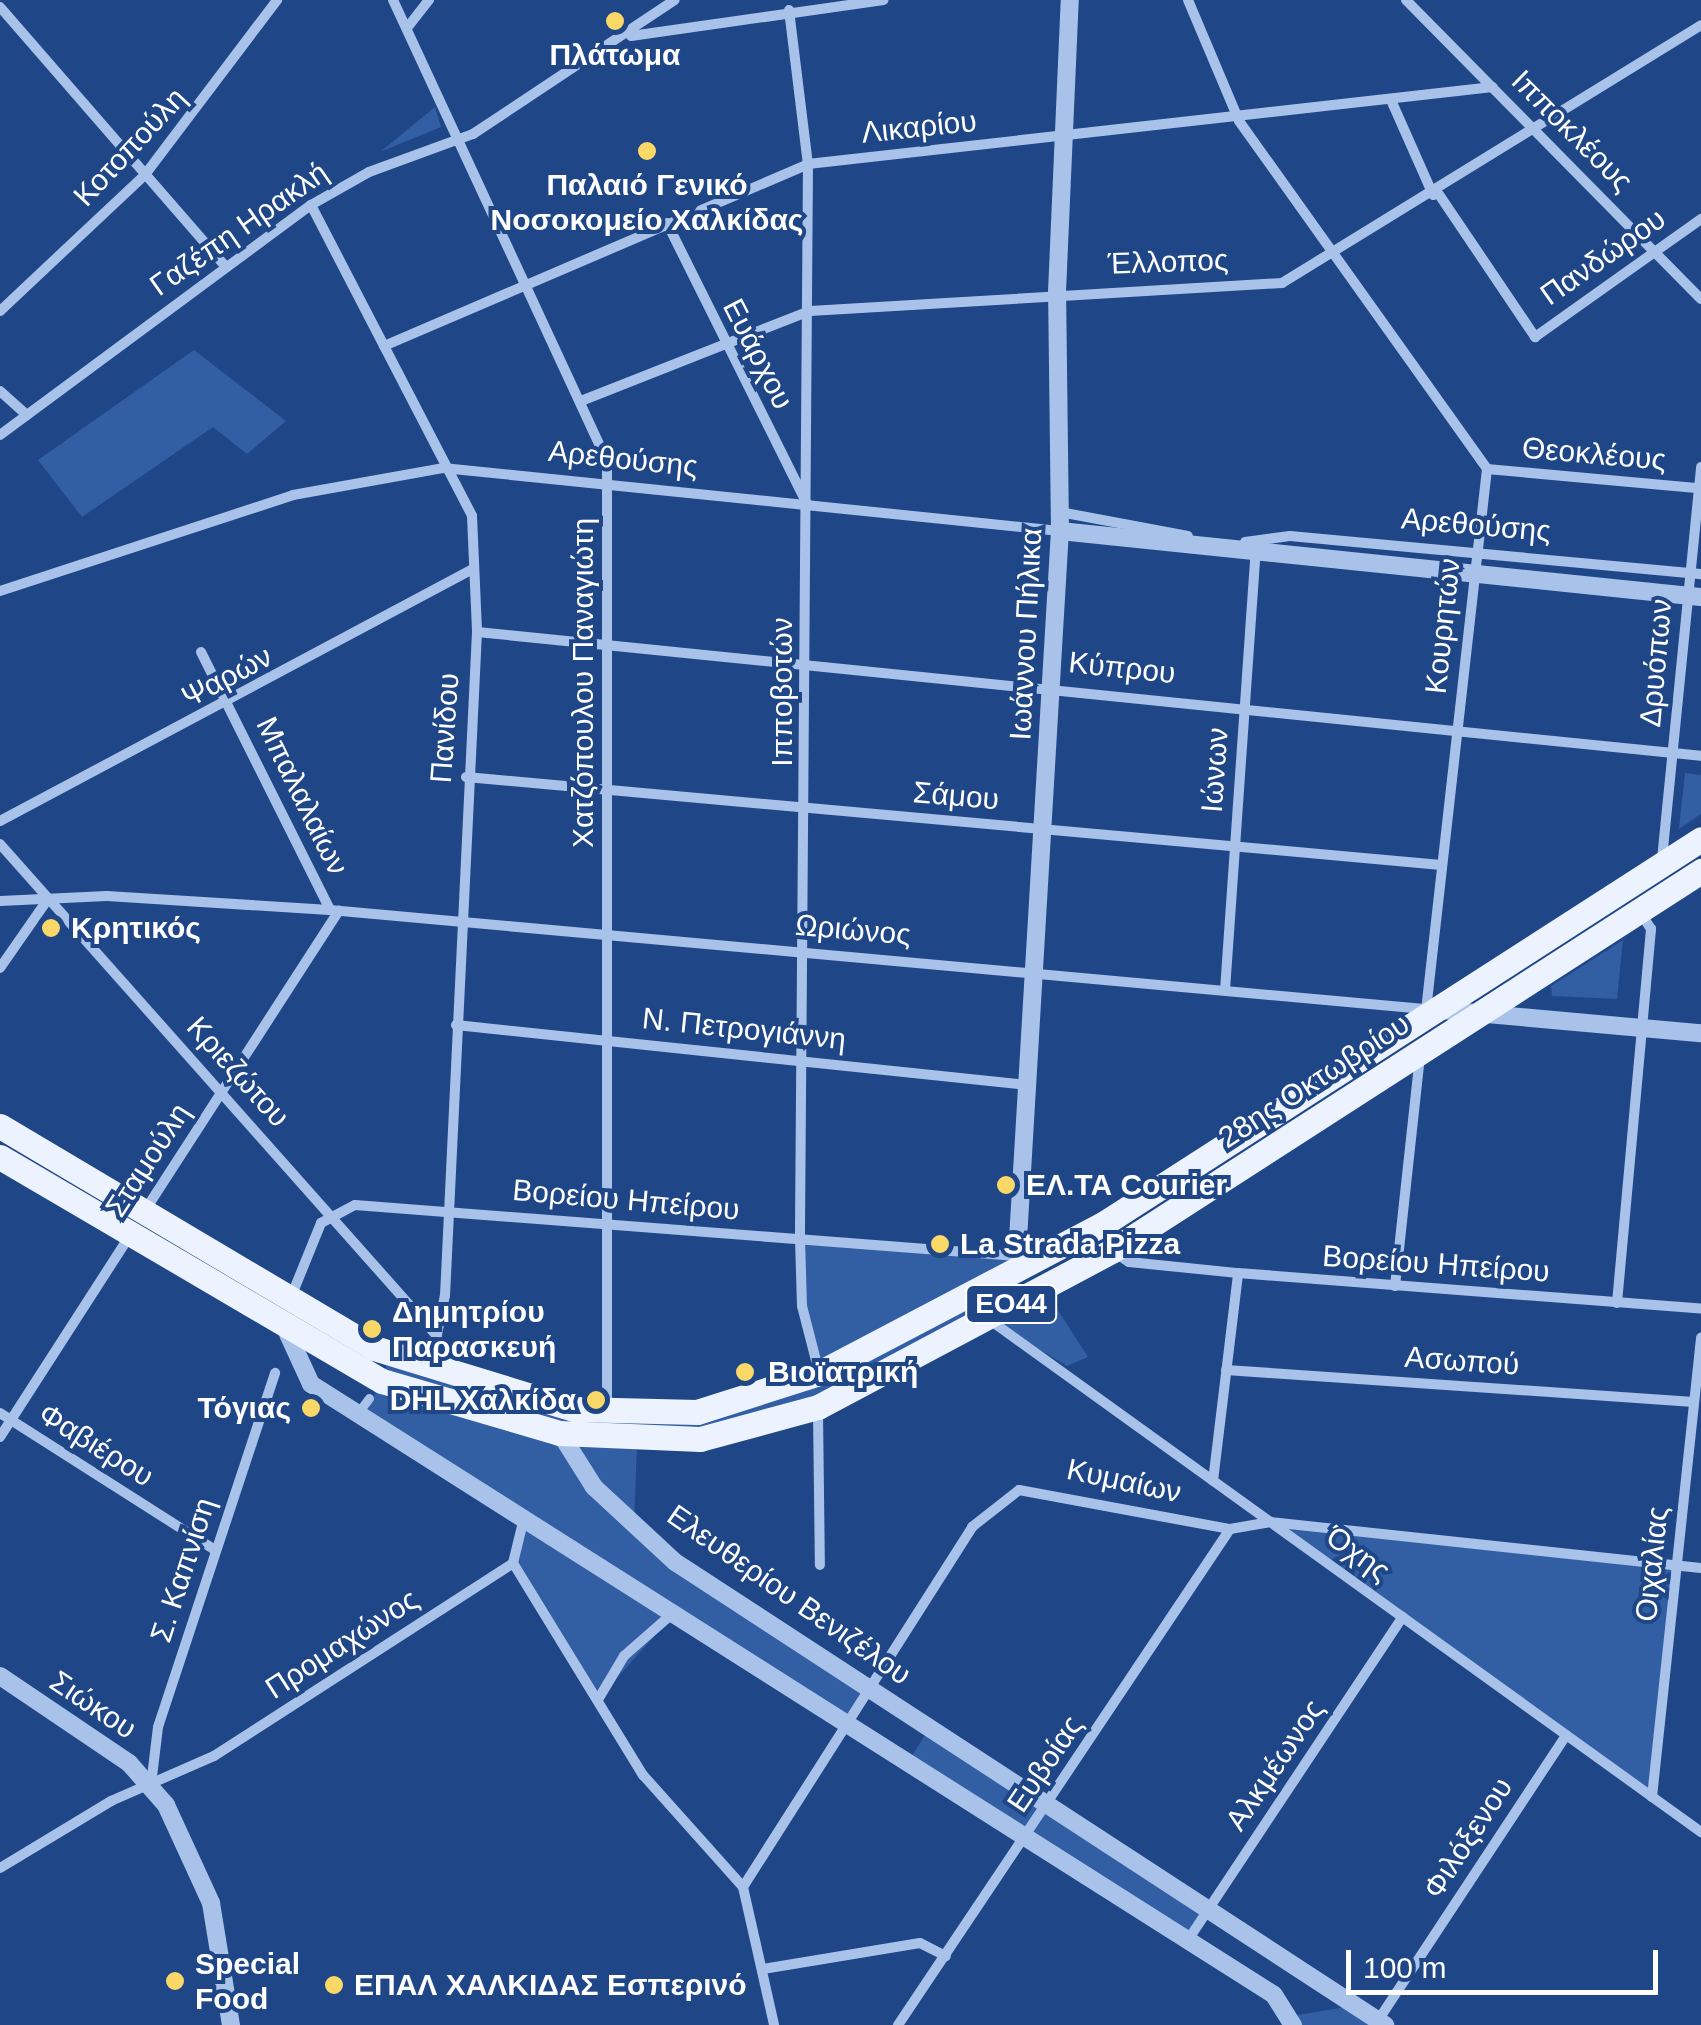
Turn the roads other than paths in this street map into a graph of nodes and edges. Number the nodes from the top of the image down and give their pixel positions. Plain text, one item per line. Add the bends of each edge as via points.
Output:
1 (277, 0) edge
2 (393, 0) edge
3 (429, 0) edge
4 (675, 0) edge
5 (883, 0) edge
6 (1070, 0) edge
7 (1188, 0) edge
8 (1406, 0) edge
9 (0, 7) edge
10 (789, 10) junction
11 (1701, 26) edge
12 (407, 28) junction
13 (625, 36) junction
14 (1493, 87) junction
15 (1391, 100) junction
16 (1239, 121) junction
17 (1538, 128) junction
18 (1064, 137) junction
19 (460, 141) junction
20 (808, 164) junction
21 (144, 176) junction
22 (1436, 194) junction
23 (311, 205) junction
24 (1701, 219) edge
25 (667, 223) junction
26 (1654, 251) junction
27 (1330, 260) junction
28 (226, 267) junction
29 (529, 283) junction
30 (1057, 292) junction
31 (1701, 299) edge
32 (0, 311) edge
33 (810, 311) junction
34 (724, 345) junction
35 (384, 346) junction
36 (0, 390) edge
37 (581, 400) junction
38 (28, 415) junction
39 (0, 434) edge
40 (1701, 467) edge
41 (443, 468) junction
42 (1487, 469) junction
43 (609, 485) junction
44 (1696, 488) junction
45 (808, 506) junction
46 (1060, 522) junction
47 (1256, 548) junction
48 (1476, 552) junction
49 (473, 570) junction
50 (1695, 574) edge
51 (1474, 575) junction
52 (0, 592) edge
53 (1694, 597) edge
54 (477, 632) junction
55 (608, 640) junction
56 (201, 652) dead end
57 (807, 660) junction
58 (1051, 686) junction
59 (229, 706) junction
60 (1245, 707) junction
61 (1456, 730) junction
62 (1673, 753) junction
63 (1701, 756) edge
64 (466, 777) junction
65 (608, 790) junction
66 (806, 807) junction
67 (0, 821) edge
68 (1042, 829) junction
69 (1701, 839) edge
70 (0, 844) edge
71 (1235, 847) junction
72 (1442, 865) junction
73 (1662, 865) junction
74 (1701, 871) edge
75 (48, 898) junction
76 (0, 902) edge
77 (334, 910) junction
78 (1640, 911) junction
79 (462, 922) junction
80 (607, 935) junction
81 (804, 953) junction
82 (0, 968) edge
83 (1034, 974) junction
84 (1225, 990) junction
85 (1430, 1013) junction
86 (1482, 1014) junction
87 (456, 1025) junction
88 (1643, 1028) junction
89 (1701, 1033) edge
90 (608, 1040) junction
91 (1421, 1050) junction
92 (804, 1060) junction
93 (1028, 1084) junction
94 (222, 1092) junction
95 (0, 1126) edge
96 (0, 1157) edge
97 (448, 1211) junction
98 (330, 1213) junction
99 (143, 1215) junction
100 (607, 1223) junction
101 (128, 1238) junction
102 (800, 1239) junction
103 (1113, 1250) junction
104 (1021, 1262) junction
105 (1238, 1273) junction
106 (1395, 1286) junction
107 (289, 1303) junction
108 (1617, 1303) junction
109 (1701, 1309) edge
110 (986, 1317) junction
111 (288, 1334) junction
112 (437, 1336) junction
113 (1701, 1338) edge
114 (430, 1370) junction
115 (1226, 1370) junction
116 (819, 1372) junction
117 (276, 1373) dead end
118 (369, 1398) dead end
119 (1694, 1402) junction
120 (818, 1406) junction
121 (607, 1413) junction
122 (358, 1414) dead end
123 (5, 1417) edge
124 (560, 1434) junction
125 (0, 1437) edge
126 (1213, 1480) junction
127 (525, 1514) junction
128 (1270, 1522) junction
129 (1230, 1530) junction
130 (215, 1550) junction
131 (513, 1563) junction
132 (820, 1565) dead end
133 (1676, 1566) junction
134 (1701, 1568) edge
135 (677, 1611) junction
136 (1402, 1617) junction
137 (0, 1676) edge
138 (870, 1693) junction
139 (599, 1698) junction
140 (850, 1722) junction
141 (1566, 1735) junction
142 (151, 1784) junction
143 (1652, 1796) junction
144 (1048, 1804) junction
145 (1701, 1832) edge
146 (1027, 1836) junction
147 (0, 1868) edge
148 (744, 1887) junction
149 (1209, 1908) junction
150 (1188, 1940) junction
151 (946, 1956) junction
152 (763, 1968) junction
153 (1382, 2022) edge
154 (226, 2023) edge
155 (774, 2025) edge
156 (898, 2025) edge
157 (1293, 2025) edge

1 - 21 street, Κοτοπούλη
2 - 12 street, Χατζόπουλου Παναγιώτη
3 - 12 street
4 - 13 street, Γαζέπη Ηρακλή
5 - 10 street
6 - 18 street, Ιωάννου Πήλικα
7 - 16 street
8 - 14 street, Ιπποκλέους
9 - 21 street
10 - 13 street
10 - 20 street, Ιπποβοτών
11 - 17 street, Έλλοπος
12 - 19 street, Χατζόπουλου Παναγιώτη
13 - 19 street, Γαζέπη Ηρακλή
14 - 15 street, Λικαρίου
14 - 17 street, Ιπποκλέους
15 - 16 street, Λικαρίου
15 - 22 street
16 - 18 street, Λικαρίου
16 - 27 street
17 - 22 street, Έλλοπος
17 - 26 street, Ιπποκλέους
18 - 20 street, Λικαρίου
18 - 30 street, Ιωάννου Πήλικα
19 - 23 street, Γαζέπη Ηρακλή via 369,172
19 - 29 street, Χατζόπουλου Παναγιώτη
20 - 25 street, Λικαρίου
20 - 33 street, Ιπποβοτών
21 - 28 street
21 - 32 street, Κοτοπούλη
22 - 26 street, Πανδώρου via 1535,336
22 - 27 street, Έλλοπος
23 - 28 street, Γαζέπη Ηρακλή
23 - 35 street, Πανίδου
24 - 26 street, Πανδώρου
25 - 29 street, Λικαρίου
25 - 34 street, Ευάρχου
26 - 31 street, Ιπποκλέους
27 - 30 street, Έλλοπος via 1282,283
27 - 42 street
28 - 38 street, Γαζέπη Ηρακλή
29 - 35 street, Λικαρίου
29 - 37 street, Χατζόπουλου Παναγιώτη
30 - 33 street, Έλλοπος
30 - 46 street, Ιωάννου Πήλικα
33 - 34 street, Έλλοπος
33 - 45 street, Ιπποβοτών
34 - 37 street, Έλλοπος
34 - 45 street, Ευάρχου
35 - 41 street, Πανίδου
36 - 38 street
37 - 43 street, Χατζόπουλου Παναγιώτη
38 - 39 street, Γαζέπη Ηρακλή
40 - 44 street, Δρυόπων
41 - 43 street, Αρεθούσης
41 - 49 street, Πανίδου via 472,516
41 - 52 street, Αρεθούσης via 294,496
42 - 44 street, Θεοκλέους
42 - 48 street, Κουρητών
43 - 45 street, Αρεθούσης
43 - 55 street, Χατζόπουλου Παναγιώτη
44 - 50 street, Δρυόπων
45 - 46 street, Αρεθούσης
45 - 57 street, Ιπποβοτών
46 - 47 street, Αρεθούσης
46 - 58 street, Ιωάννου Πήλικα
47 - 48 street, Αρεθούσης via 1290,536
47 - 51 street, Αρεθούσης
47 - 60 street, Ιώνων
48 - 50 street, Αρεθούσης
48 - 51 street, Κουρητών
49 - 54 street, Πανίδου
49 - 59 street, Ψαρών
50 - 53 street, Δρυόπων
51 - 53 street, Αρεθούσης
51 - 61 street, Κουρητών
53 - 62 street, Δρυόπων
54 - 55 street, Κύπρου
54 - 64 street, Πανίδου
55 - 57 street, Κύπρου
55 - 65 street, Χατζόπουλου Παναγιώτη
56 - 59 street, Μπαλαλαίων
57 - 58 street, Κύπρου
57 - 66 street, Ιπποβοτών
58 - 60 street, Κύπρου
58 - 68 street, Ιωάννου Πήλικα
59 - 67 street, Ψαρών
59 - 77 street, Μπαλαλαίων
60 - 61 street, Κύπρου
60 - 71 street, Ιώνων
61 - 62 street, Κύπρου
61 - 72 street, Κουρητών
62 - 63 street, Κύπρου
62 - 73 street, Δρυόπων
64 - 65 street, Σάμου
64 - 79 street, Πανίδου
65 - 66 street, Σάμου
65 - 80 street, Χατζόπουλου Παναγιώτη
66 - 68 street, Σάμου
66 - 81 street, Ιπποβοτών
68 - 71 street, Σάμου
68 - 83 street, Ιωάννου Πήλικα
69 - 73 main road, 28ης Οκτωβρίου / ΕΟ44
70 - 75 street, Κριεζώτου
71 - 72 street, Σάμου
71 - 84 street, Ιώνων
72 - 85 street, Κουρητών
73 - 85 main road, 28ης Οκτωβρίου / ΕΟ44
74 - 78 main road, 28ης Οκτωβρίου / ΕΟ44
75 - 76 street, Ωριώνος
75 - 77 street, Ωριώνος
75 - 82 street
75 - 94 street, Κριεζώτου
77 - 79 street, Ωριώνος
77 - 94 street, Σταμούλη
78 - 86 main road, 28ης Οκτωβρίου / ΕΟ44
78 - 88 street via 1651,929
79 - 80 street, Ωριώνος
79 - 87 street, Πανίδου
80 - 81 street, Ωριώνος
80 - 90 street, Χατζόπουλου Παναγιώτη
81 - 83 street, Ωριώνος
81 - 92 street, Ιπποβοτών
83 - 84 street, Ωριώνος
83 - 93 street, Ιωάννου Πήλικα
84 - 85 street, Ωριώνος
85 - 86 street, Ωριώνος
85 - 91 street, Κουρητών
85 - 104 main road, 28ης Οκτωβρίου / ΕΟ44
86 - 88 street, Ωριώνος
86 - 91 main road, 28ης Οκτωβρίου / ΕΟ44
87 - 90 street, Ν. Πετρογιάννη
87 - 97 street, Πανίδου
88 - 89 street, Ωριώνος
88 - 108 street
90 - 92 street, Ν. Πετρογιάννη
90 - 100 street, Χατζόπουλου Παναγιώτη
91 - 103 main road, 28ης Οκτωβρίου / ΕΟ44
91 - 106 street, Κουρητών
92 - 93 street, Ν. Πετρογιάννη
92 - 102 street, Ιπποβοτών
93 - 104 street, Ιωάννου Πήλικα
94 - 98 street, Κριεζώτου
94 - 99 street, Σταμούλη
95 - 99 main road, ΕΟ44
96 - 101 main road, ΕΟ44
97 - 98 street, Βορείου Ηπείρου via 355,1205
97 - 100 street, Βορείου Ηπείρου
97 - 112 street, Πανίδου
98 - 107 street
98 - 112 street, Κριεζώτου
99 - 101 street, Σταμούλη
99 - 107 main road, ΕΟ44
100 - 102 street, Βορείου Ηπείρου
100 - 121 street, Χατζόπουλου Παναγιώτη
101 - 111 main road, ΕΟ44
101 - 123 street, Σταμούλη
102 - 104 street, Βορείου Ηπείρου
102 - 116 street, Ιπποβοτών via 802,1306
103 - 105 street, Βορείου Ηπείρου via 1129,1262
103 - 110 main road, 28ης Οκτωβρίου / ΕΟ44
104 - 116 main road, 28ης Οκτωβρίου / ΕΟ44
105 - 106 street, Βορείου Ηπείρου
105 - 115 street
106 - 108 street, Βορείου Ηπείρου
107 - 114 main road, ΕΟ44
108 - 109 street, Βορείου Ηπείρου
110 - 120 main road, 28ης Οκτωβρίου / ΕΟ44
110 - 126 street, Όχης
111 - 124 main road, ΕΟ44 via 382,1381
111 - 127 street via 311,1384
112 - 114 street, Πανίδου
113 - 119 street, Οιχαλίας
114 - 121 main road, ΕΟ44
115 - 119 street, Ασωπού
115 - 126 street
116 - 121 main road, 28ης Οκτωβρίου / ΕΟ44 via 728,1406
117 - 130 street, Σ. Καπνίση
118 - 122 street, bridge
119 - 133 street, Οιχαλίας
120 - 124 main road, 28ης Οκτωβρίου / ΕΟ44 via 666,1444
120 - 132 street
123 - 125 street, Σταμούλη
123 - 130 street, Φαβιέρου
124 - 138 street, Ελευθερίου Βενιζέλου via 580,1472 647,1540
126 - 128 street, Όχης
127 - 131 street
127 - 135 street
128 - 129 street, Κυμαίων
128 - 133 street, Κυμαίων
128 - 136 street, Όχης
129 - 138 street, Κυμαίων via 1044,1489 1009,1494 972,1528
129 - 144 street, Ευβοίας
130 - 142 street, Σ. Καπνίση via 158,1728
131 - 139 street
131 - 142 street, Προμαχώνος via 214,1756
133 - 134 street, Κυμαίων
133 - 143 street, Οιχαλίας
135 - 139 street via 642,1635
135 - 140 street
136 - 141 street, Όχης
136 - 149 street, Αλκμέωνος
137 - 142 street, Σιώκου
138 - 140 street, Κυμαίων
138 - 144 street, Ελευθερίου Βενιζέλου
139 - 148 street via 661,1798
140 - 146 street
140 - 148 street, Κυμαίων
141 - 143 street, Όχης
141 - 153 street, Φιλόξενου
142 - 147 street, Προμαχώνος
142 - 154 street via 206,1886
143 - 145 street, Όχης
144 - 146 street, Ευβοίας
144 - 149 street, Ελευθερίου Βενιζέλου
146 - 150 street
146 - 151 street, Ευβοίας
148 - 152 street
149 - 150 street, Αλκμέωνος
149 - 153 street, Ελευθερίου Βενιζέλου
150 - 157 street via 1282,2000
151 - 152 street via 920,1943
151 - 156 street, Ευβοίας
152 - 155 street

